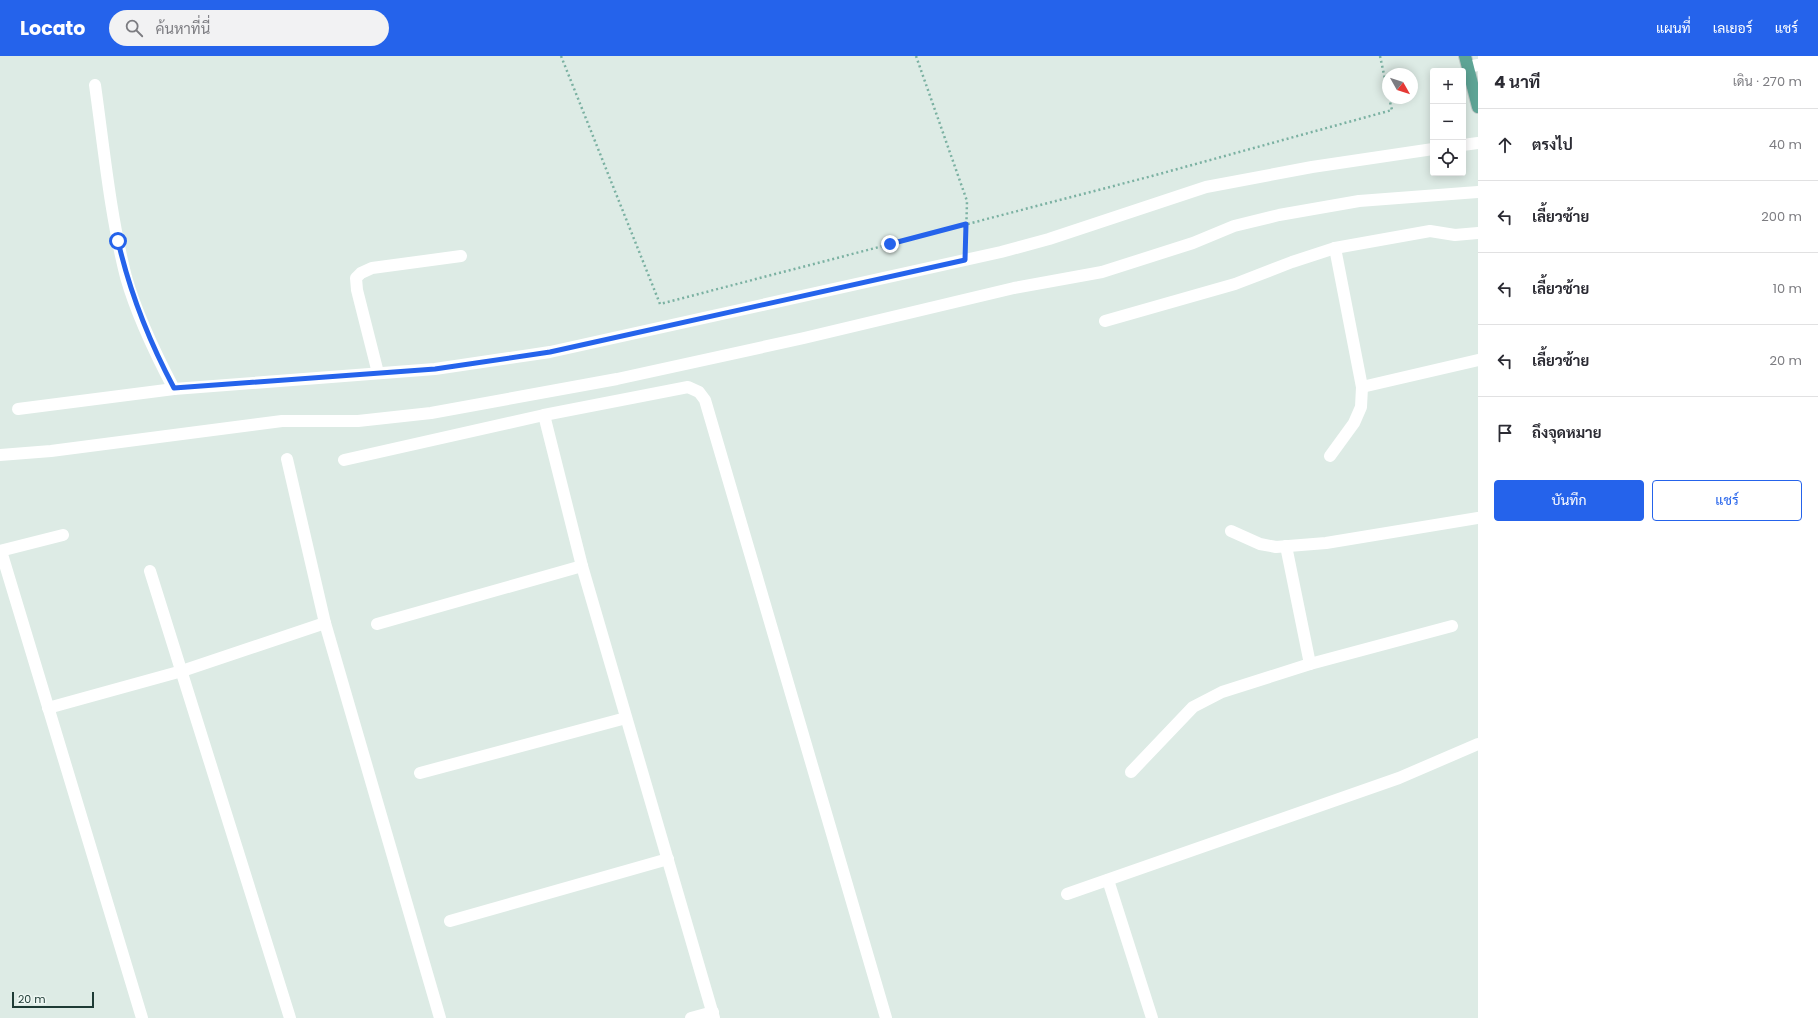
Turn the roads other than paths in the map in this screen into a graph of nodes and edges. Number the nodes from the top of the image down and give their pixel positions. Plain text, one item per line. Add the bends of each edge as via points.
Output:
1 (1470, 63) edge
2 (95, 84) dead end
3 (1478, 107) edge
4 (1478, 143) edge
5 (1466, 145) edge
6 (1430, 150) edge
7 (1478, 192) edge
8 (1478, 233) edge
9 (1335, 248) junction
10 (461, 256) dead end
11 (1105, 321) dead end
12 (1478, 360) edge
13 (378, 374) junction
14 (1362, 387) junction
15 (174, 388) junction
16 (18, 410) dead end
17 (544, 415) junction
18 (0, 455) edge
19 (1330, 456) dead end
20 (287, 459) dead end
21 (344, 460) dead end
22 (1478, 518) edge
23 (1231, 531) dead end
24 (63, 535) dead end
25 (1286, 546) junction
26 (0, 551) edge
27 (582, 566) junction
28 (150, 571) dead end
29 (325, 623) junction
30 (377, 624) dead end
31 (1452, 626) dead end
32 (1310, 664) junction
33 (182, 671) junction
34 (48, 708) junction
35 (626, 718) junction
36 (1478, 744) edge
37 (420, 772) dead end
38 (1131, 772) dead end
39 (668, 859) junction
40 (1108, 880) junction
41 (1067, 894) dead end
42 (450, 921) dead end
43 (714, 1015) edge
44 (142, 1018) edge
45 (290, 1018) edge
46 (440, 1018) edge
47 (691, 1018) edge
48 (886, 1018) edge
49 (1152, 1018) edge

1 - 3 main road
2 - 15 street via 116,229 127,278 146,331
4 - 5 street
6 - 13 street via 1312,167 1206,187 1049,239 550,352 435,369
7 - 18 street via 1359,201 1279,215 1234,226 1193,243 1102,272 1014,288 617,379 431,414 358,421 282,421 51,451
8 - 9 street via 1455,235 1430,231
9 - 11 street via 1235,284
9 - 14 street
10 - 13 street via 372,268 356,278
12 - 14 street
13 - 15 street
14 - 19 street via 1361,407 1356,418
15 - 16 street
17 - 21 street
17 - 27 street
17 - 48 street via 688,386 699,392 705,400
20 - 29 street
22 - 25 street via 1326,543
23 - 25 street via 1260,544
24 - 26 street
25 - 32 street
26 - 34 street
27 - 30 street
27 - 35 street
28 - 33 street
29 - 33 street
29 - 46 street
31 - 32 street
32 - 38 street via 1222,692 1193,707
33 - 34 street
33 - 45 street
34 - 44 street
35 - 37 street
35 - 39 street
36 - 40 street via 1399,778
39 - 42 street
39 - 43 street
40 - 41 street
40 - 49 street
43 - 47 street

